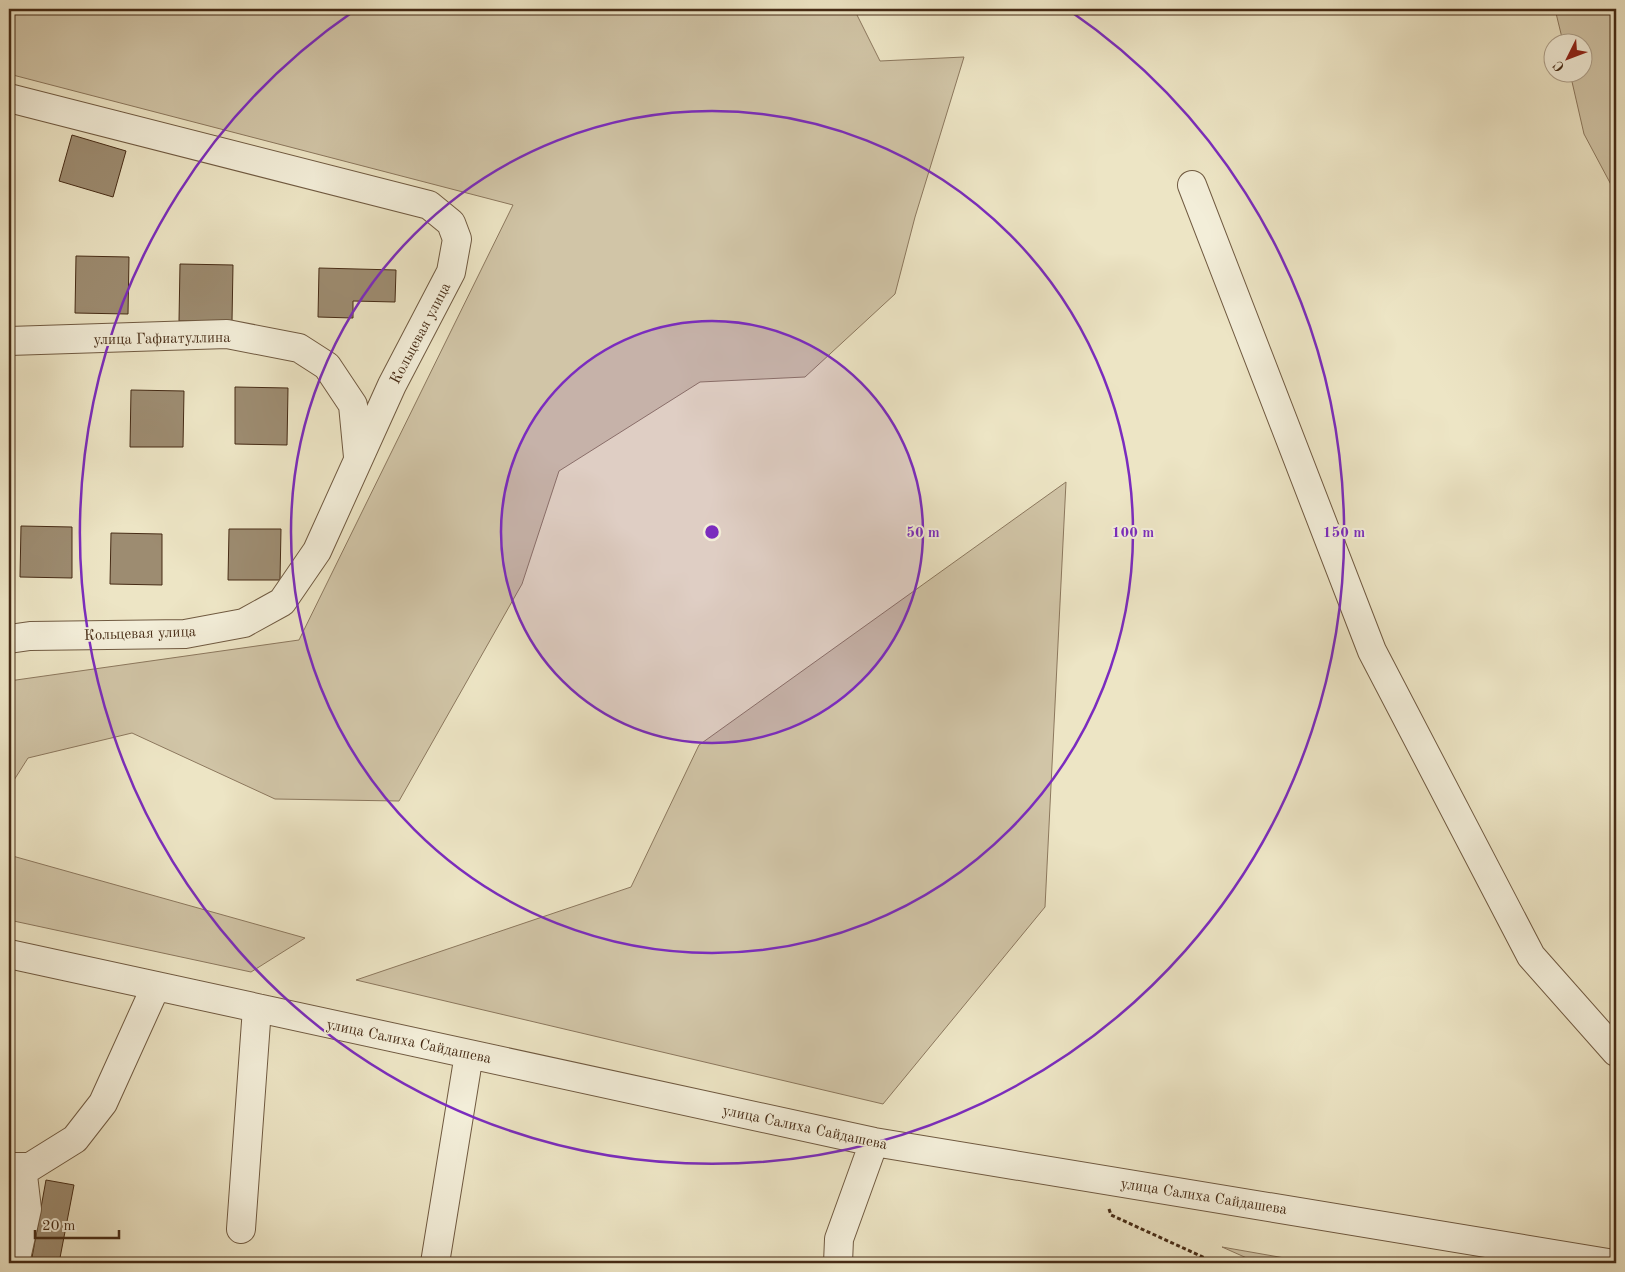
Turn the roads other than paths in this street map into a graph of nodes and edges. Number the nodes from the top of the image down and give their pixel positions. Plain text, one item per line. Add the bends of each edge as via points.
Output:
1 (9, 98) edge
2 (1192, 185) dead end
3 (9, 341) edge
4 (358, 459) junction
5 (9, 639) edge
6 (9, 954) edge
7 (156, 986) junction
8 (257, 1008) junction
9 (1616, 1052) edge
10 (468, 1054) junction
11 (874, 1142) junction
12 (15, 1167) edge
13 (241, 1229) dead end
14 (15, 1263) edge
15 (435, 1263) edge
16 (838, 1263) edge
17 (1608, 1263) edge

1 - 4 street, Кольцевая улица via 429,205 451,223 457,239 451,272 392,385
2 - 9 street via 1372,651 1531,956
3 - 4 street, улица Гафиатуллина via 227,334 299,348 327,366 352,405
4 - 5 street, Кольцевая улица via 317,551 282,602 244,622 185,634
6 - 7 street, улица Салиха Сайдашева
7 - 8 street, улица Салиха Сайдашева
7 - 12 street via 103,1102 75,1139 30,1167
8 - 10 street, улица Салиха Сайдашева
8 - 13 street
10 - 11 street, улица Салиха Сайдашева
10 - 15 street
11 - 16 street via 839,1239
11 - 17 street, улица Салиха Сайдашева
12 - 14 street via 27,1209

